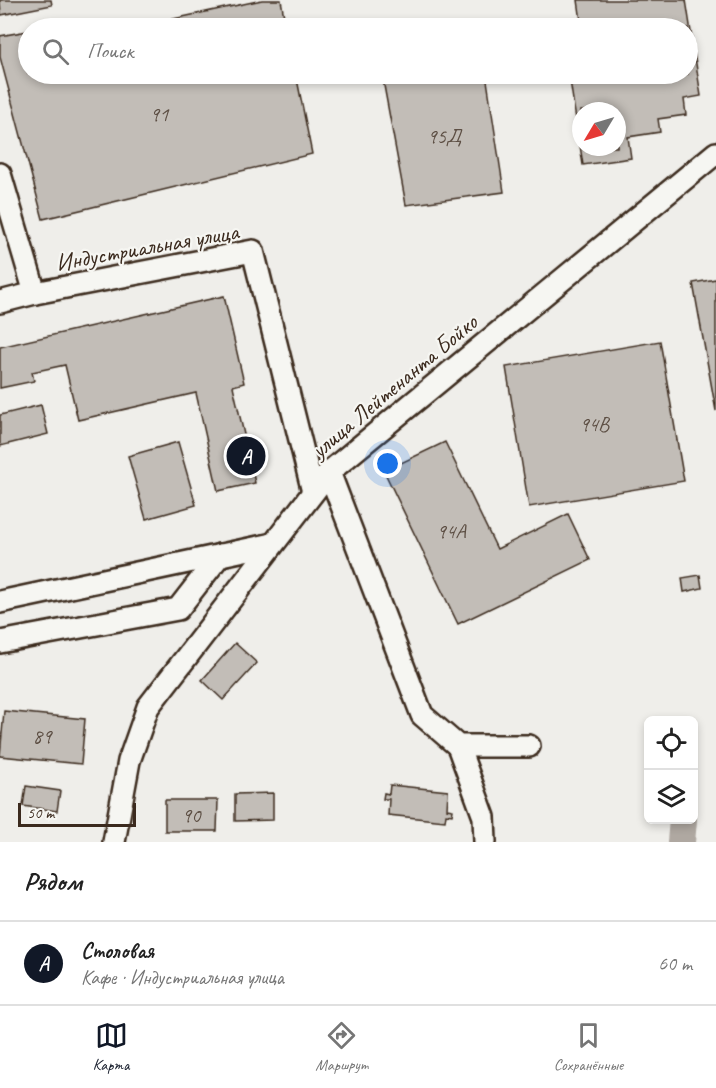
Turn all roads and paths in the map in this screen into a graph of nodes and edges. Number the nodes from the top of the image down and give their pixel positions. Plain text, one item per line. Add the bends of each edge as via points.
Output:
1 (716, 153) edge
2 (0, 174) edge
3 (35, 293) junction
4 (0, 302) edge
5 (329, 472) junction
6 (313, 492) junction
7 (273, 544) junction
8 (220, 555) junction
9 (0, 602) edge
10 (0, 642) edge
11 (458, 746) junction
12 (529, 746) dead end
13 (114, 842) edge
14 (485, 842) edge

1 - 5 street, улица Лейтенанта Бойко
2 - 3 street, Индустриальная улица
3 - 4 street
3 - 6 street, Индустриальная улица via 253,251
5 - 6 street, улица Лейтенанта Бойко
5 - 11 street via 422,715
6 - 7 street, улица Лейтенанта Бойко
7 - 8 street
7 - 13 street, улица Лейтенанта Бойко via 148,707 129,761
8 - 9 street
8 - 10 street via 178,609
11 - 12 street
11 - 14 street via 484,817

